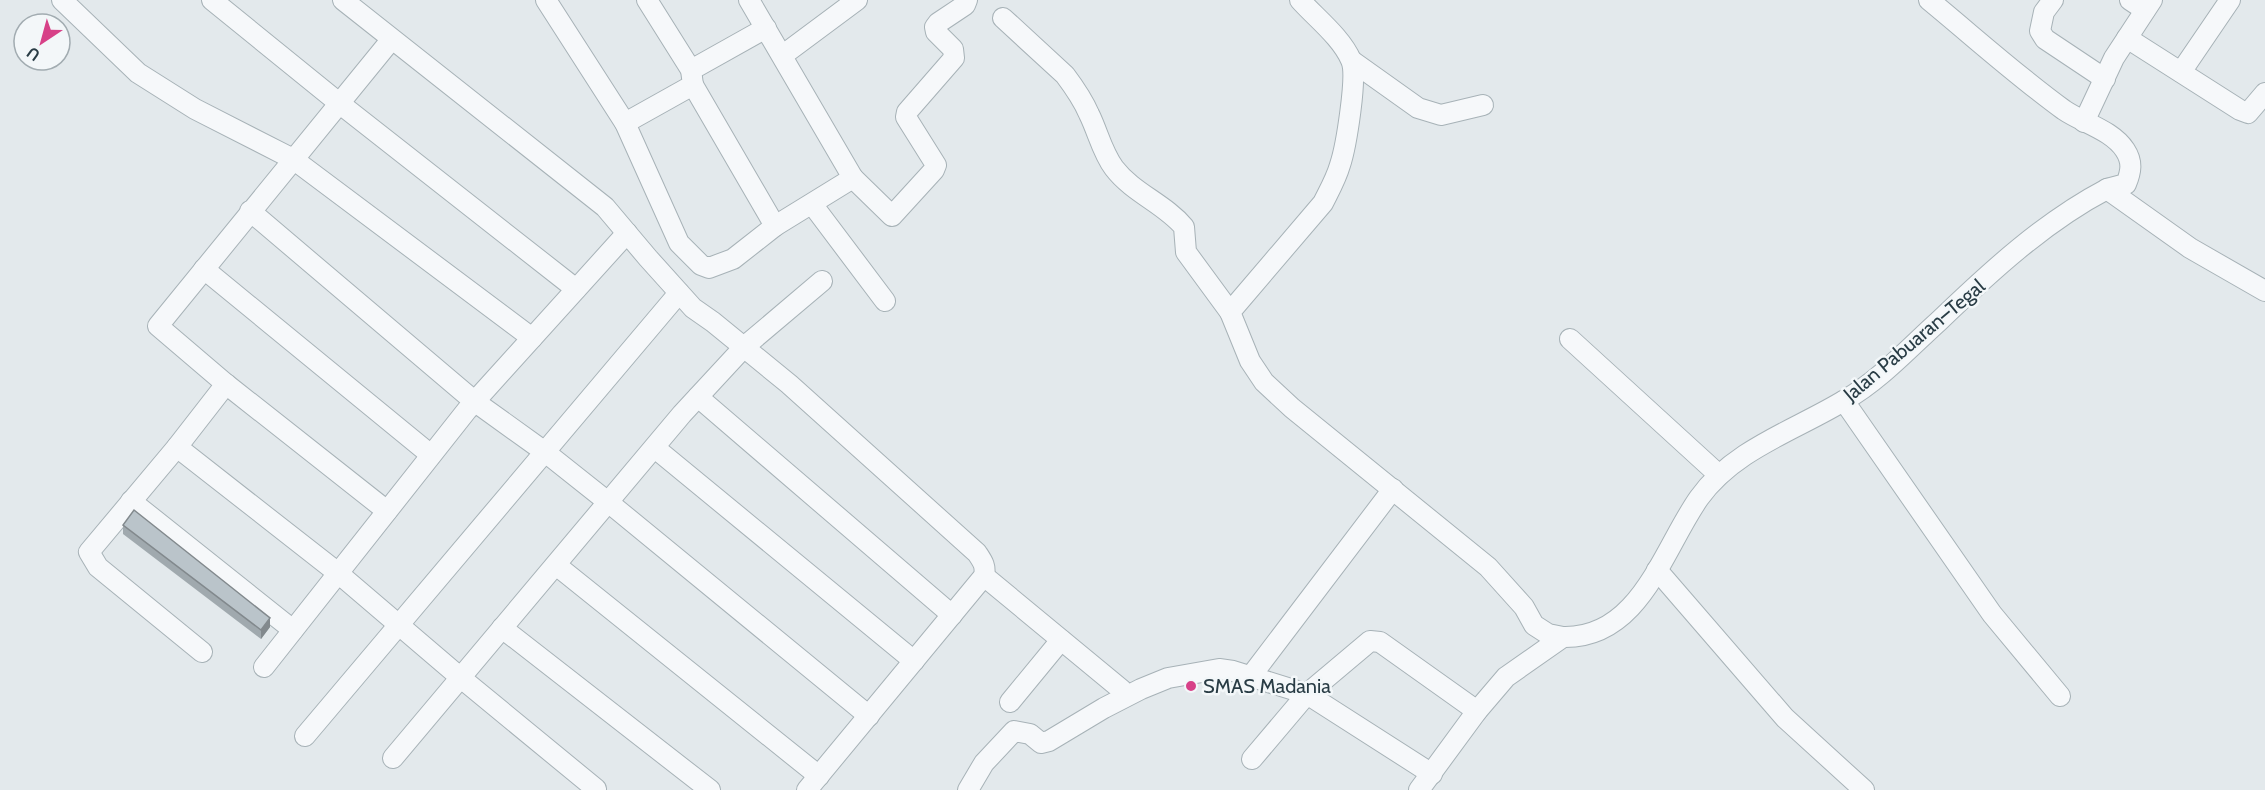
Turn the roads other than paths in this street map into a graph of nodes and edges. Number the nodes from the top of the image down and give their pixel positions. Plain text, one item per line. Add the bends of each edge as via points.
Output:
1 (62, 0) edge
2 (212, 0) edge
3 (343, 0) edge
4 (546, 0) edge
5 (647, 0) edge
6 (749, 0) edge
7 (857, 0) edge
8 (967, 0) edge
9 (1300, 0) edge
10 (1929, 0) edge
11 (2052, 0) edge
12 (2230, 0) edge
13 (2142, 3) edge
14 (1004, 18) dead end
15 (766, 28) junction
16 (2127, 38) junction
17 (391, 40) junction
18 (783, 55) junction
19 (1352, 61) junction
20 (2181, 72) junction
21 (692, 77) junction
22 (2105, 79) junction
23 (2265, 93) edge
24 (339, 103) junction
25 (1483, 105) dead end
26 (2084, 122) junction
27 (625, 123) junction
28 (293, 159) junction
29 (853, 178) junction
30 (2107, 189) junction
31 (812, 204) junction
32 (250, 211) junction
33 (775, 226) junction
34 (627, 233) junction
35 (204, 269) junction
36 (822, 281) dead end
37 (576, 289) junction
38 (2265, 291) edge
39 (679, 293) junction
40 (885, 301) dead end
41 (1230, 312) junction
42 (532, 338) junction
43 (1570, 339) dead end
44 (744, 347) junction
45 (226, 384) junction
46 (698, 397) junction
47 (474, 401) junction
48 (1844, 401) junction
49 (177, 447) junction
50 (655, 448) junction
51 (545, 452) junction
52 (431, 455) junction
53 (1719, 475) junction
54 (1393, 489) junction
55 (131, 501) junction
56 (608, 502) junction
57 (387, 511) junction
58 (556, 565) junction
59 (1657, 570) junction
60 (338, 573) junction
61 (984, 576) junction
62 (952, 615) junction
63 (399, 624) junction
64 (502, 628) junction
65 (293, 630) junction
66 (1563, 637) junction
67 (1061, 640) junction
68 (202, 651) dead end
69 (914, 661) junction
70 (264, 667) dead end
71 (1251, 676) junction
72 (461, 678) junction
73 (1122, 690) dead end
74 (1307, 694) junction
75 (2060, 696) dead end
76 (1010, 702) dead end
77 (1477, 711) junction
78 (868, 716) junction
79 (304, 736) dead end
80 (393, 758) dead end
81 (1252, 759) dead end
82 (1432, 774) junction
83 (813, 783) edge
84 (596, 789) edge
85 (710, 790) edge
86 (968, 790) edge
87 (1419, 790) edge
88 (1864, 790) edge

1 - 28 street via 138,73 195,109
2 - 24 street
3 - 17 street
4 - 27 street
5 - 21 street
6 - 15 street
7 - 18 street
8 - 29 street via 935,27 953,49 954,58 906,117 936,165 934,170 892,216
9 - 19 street
10 - 26 street
11 - 22 street via 2044,12 2040,31 2044,39
12 - 20 street
13 - 16 street
14 - 41 street via 1072,84 1106,156 1124,180 1184,227 1186,252
15 - 18 street
15 - 21 street
16 - 20 street
16 - 22 street
17 - 24 street
17 - 34 street via 605,207
18 - 29 street
19 - 25 street via 1418,108 1441,115
19 - 41 street via 1348,118 1334,183 1323,203
20 - 23 street via 2248,113
21 - 27 street
21 - 33 street
22 - 26 street
24 - 28 street
24 - 37 street
26 - 30 street, Jalan Pabuaran–Tegal via 2116,139 2131,163 2126,184
27 - 33 street via 679,243 701,265 709,268 733,259
28 - 32 street
28 - 42 street
29 - 31 street
30 - 38 street via 2190,248
30 - 48 street, Jalan Pabuaran–Tegal via 2037,234 1894,363
31 - 33 street
31 - 40 street
32 - 35 street
32 - 47 street
34 - 37 street
34 - 39 street
35 - 45 street via 159,328
35 - 52 street
36 - 44 street
37 - 42 street
39 - 44 street
39 - 51 street
41 - 54 street via 1242,346 1264,382
42 - 47 street
43 - 53 street
44 - 46 street
44 - 61 street via 977,554 986,568
45 - 49 street
45 - 57 street
46 - 50 street
46 - 62 street
47 - 51 street
47 - 52 street
48 - 53 street, Jalan Pabuaran–Tegal via 1745,455
48 - 75 street via 1992,614
49 - 55 street
49 - 60 street
50 - 56 street
50 - 69 street
51 - 56 street
51 - 63 street
52 - 57 street
53 - 59 street, Jalan Pabuaran–Tegal via 1699,498
54 - 66 street via 1488,567 1524,607 1534,625
54 - 71 street
55 - 65 street
55 - 68 street via 89,552 91,558
56 - 58 street
56 - 78 street
57 - 60 street
58 - 64 street
58 - 83 street
59 - 66 street, Jalan Pabuaran–Tegal via 1629,609 1613,623 1588,634
59 - 88 street via 1785,718
60 - 63 street
60 - 65 street
61 - 62 street
61 - 67 street
62 - 69 street
63 - 72 street
63 - 79 street
64 - 72 street
64 - 85 street
65 - 70 street
66 - 77 street, Jalan Pabuaran–Tegal via 1506,677
67 - 73 street
67 - 76 street
69 - 78 street
71 - 74 street
71 - 86 street via 1219,669 1168,678 1104,708 1049,741 1041,742 1030,734 1014,731 984,763
72 - 80 street
72 - 84 street
74 - 77 street via 1370,640 1380,642
74 - 81 street
74 - 82 street
77 - 82 street, Jalan Pabuaran–Tegal
78 - 83 street
82 - 87 street, Jalan Pabuaran–Tegal

